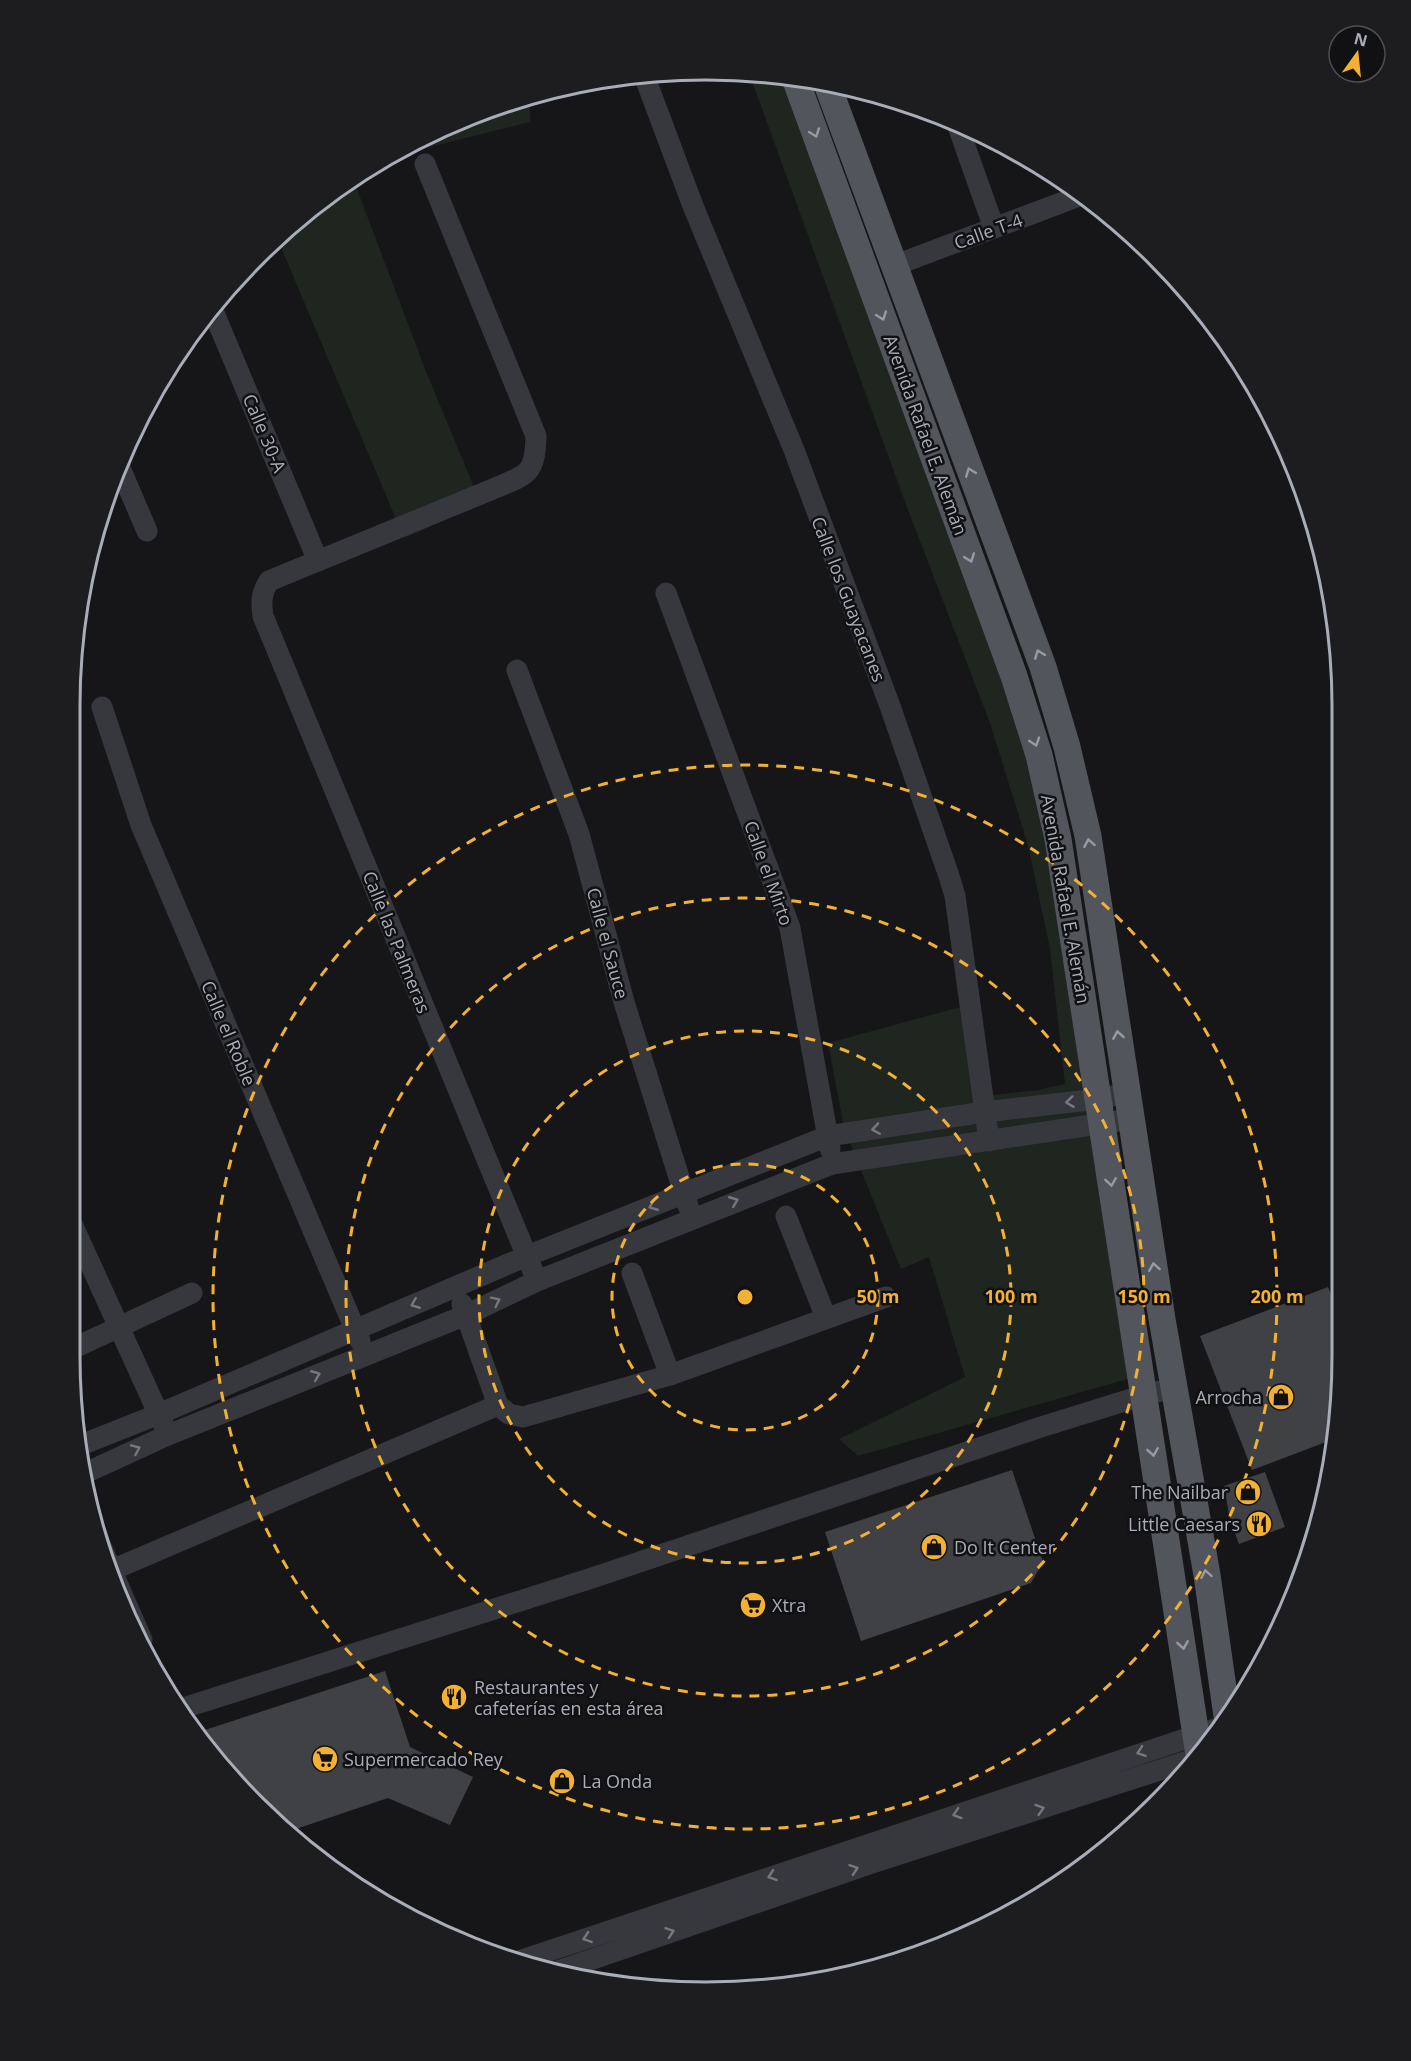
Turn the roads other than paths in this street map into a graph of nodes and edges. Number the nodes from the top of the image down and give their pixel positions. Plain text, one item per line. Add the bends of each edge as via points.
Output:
1 (647, 83) edge
2 (798, 87) edge
3 (830, 92) edge
4 (961, 134) edge
5 (424, 164) dead end
6 (1072, 199) edge
7 (994, 228) junction
8 (893, 266) junction
9 (215, 316) edge
10 (123, 476) edge
11 (147, 531) dead end
12 (318, 561) junction
13 (666, 593) dead end
14 (517, 670) dead end
15 (102, 707) dead end
16 (1129, 1106) junction
17 (984, 1112) junction
18 (1100, 1112) junction
19 (828, 1136) junction
20 (989, 1141) junction
21 (832, 1164) junction
22 (684, 1193) junction
23 (786, 1216) dead end
24 (692, 1218) junction
25 (80, 1242) edge
26 (527, 1256) junction
27 (632, 1273) dead end
28 (537, 1281) junction
29 (456, 1288) junction
30 (192, 1293) dead end
31 (886, 1297) dead end
32 (466, 1315) junction
33 (826, 1317) junction
34 (118, 1326) junction
35 (355, 1329) junction
36 (80, 1345) edge
37 (367, 1355) junction
38 (670, 1375) junction
39 (1173, 1388) junction
40 (1144, 1395) junction
41 (498, 1405) junction
42 (159, 1414) junction
43 (168, 1435) junction
44 (86, 1442) edge
45 (91, 1470) edge
46 (117, 1568) edge
47 (1221, 1671) junction
48 (1232, 1693) edge
49 (1225, 1704) edge
50 (188, 1707) edge
51 (1203, 1736) edge
52 (1194, 1746) edge
53 (1194, 1747) edge
54 (532, 1957) edge
55 (571, 1966) edge

1 - 17 street, Calle los Guayacanes via 693,206 794,450 950,876
2 -> 18 main road, Avenida Rafael E. Alemán via 1014,676 1039,755 1058,839
3 - 8 main road, Avenida Rafael E. Alemán
4 - 7 street
5 - 12 street via 536,436 532,466 523,475 494,489
6 - 7 street, Calle T-4
7 - 8 street, Calle T-4
16 -> 8 main road, Avenida Rafael E. Alemán via 1088,836 1067,747 1043,667
9 - 12 street, Calle 30-A
10 - 11 street
12 - 26 street, Calle las Palmeras via 269,581 261,602 263,616
13 - 19 street, Calle el Mirto via 790,928
14 - 22 street, Calle el Sauce via 579,834 624,1002
15 - 35 street, Calle el Roble via 141,825
16 - 18 street
39 -> 16 main road, Avenida Rafael E. Alemán
18 -> 17 street
17 -> 19 street
17 - 20 street, Calle los Guayacanes
18 - 20 street
18 -> 40 main road, Avenida Rafael E. Alemán
19 - 21 street, Calle el Mirto
19 - 22 street
20 - 21 street
24 -> 21 street
22 - 24 street, Calle el Sauce
22 -> 26 street
23 - 33 street
24 - 28 street
25 - 34 street
26 - 28 street, Calle las Palmeras
26 - 29 street
27 - 38 street
32 -> 28 street
29 - 32 street
29 -> 35 street
30 - 34 street
31 - 33 street
32 - 37 street
32 - 41 street
33 - 38 street
34 - 36 street
34 - 42 street
35 - 37 street, Calle el Roble
35 - 42 street
43 -> 37 street
38 - 41 street via 523,1418
39 - 40 street
47 -> 39 main road, Avenida Rafael E. Alemán
40 - 50 street
40 -> 51 main road, Avenida Rafael E. Alemán
41 - 46 street
42 - 43 street
42 - 44 street
45 -> 43 street
47 - 48 main road
47 - 49 main road, Avenida Rafael E. Alemán
52 -> 54 street
55 -> 53 street via 883,1860

